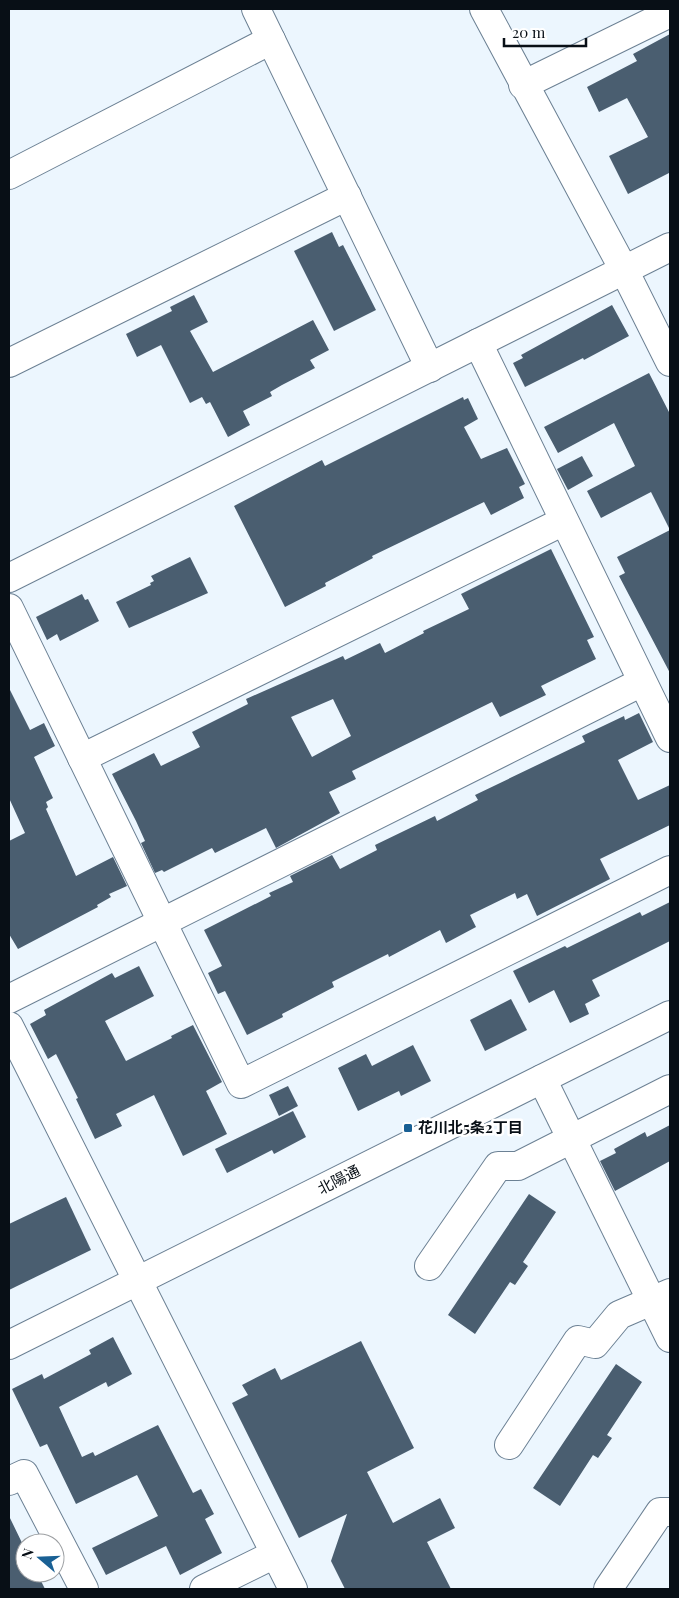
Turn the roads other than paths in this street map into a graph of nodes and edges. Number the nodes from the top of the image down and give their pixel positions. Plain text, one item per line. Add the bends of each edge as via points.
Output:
1 (256, 9) edge
2 (484, 9) edge
3 (670, 13) edge
4 (271, 40) junction
5 (523, 84) junction
6 (9, 175) edge
7 (347, 196) junction
8 (670, 247) edge
9 (624, 270) junction
10 (478, 344) junction
11 (670, 362) edge
12 (9, 363) edge
13 (430, 368) junction
14 (564, 521) junction
15 (9, 578) edge
16 (9, 608) edge
17 (642, 682) junction
18 (670, 738) edge
19 (82, 758) junction
20 (670, 870) edge
21 (162, 922) junction
22 (9, 999) edge
23 (670, 1015) edge
24 (9, 1026) edge
25 (542, 1079) junction
26 (670, 1089) edge
27 (571, 1138) junction
28 (429, 1266) dead end
29 (137, 1281) junction
30 (661, 1297) edge
31 (670, 1338) edge
32 (9, 1345) edge
33 (509, 1445) dead end
34 (9, 1481) edge
35 (670, 1512) edge
36 (275, 1554) junction
37 (84, 1589) edge
38 (204, 1589) edge
39 (292, 1589) edge
40 (608, 1589) edge

1 - 4 street
2 - 5 street
3 - 5 street
4 - 6 street
4 - 7 street
5 - 9 street
7 - 12 street
7 - 13 street
8 - 9 street
9 - 10 street
9 - 11 street
10 - 13 street
10 - 14 street
13 - 15 street
14 - 17 street
14 - 19 street
16 - 19 street
17 - 18 street
17 - 21 street
19 - 21 street
20 - 21 street via 241,1084
21 - 22 street
23 - 25 street, 北陽通
24 - 29 street
25 - 27 street
25 - 29 street, 北陽通
26 - 27 street
27 - 28 street via 518,1166 498,1166
27 - 30 street
29 - 32 street, 北陽通
29 - 36 street
30 - 31 street
30 - 33 street via 619,1315 595,1344 578,1340
34 - 37 street via 24,1474
35 - 40 street via 660,1512
36 - 38 street
36 - 39 street

